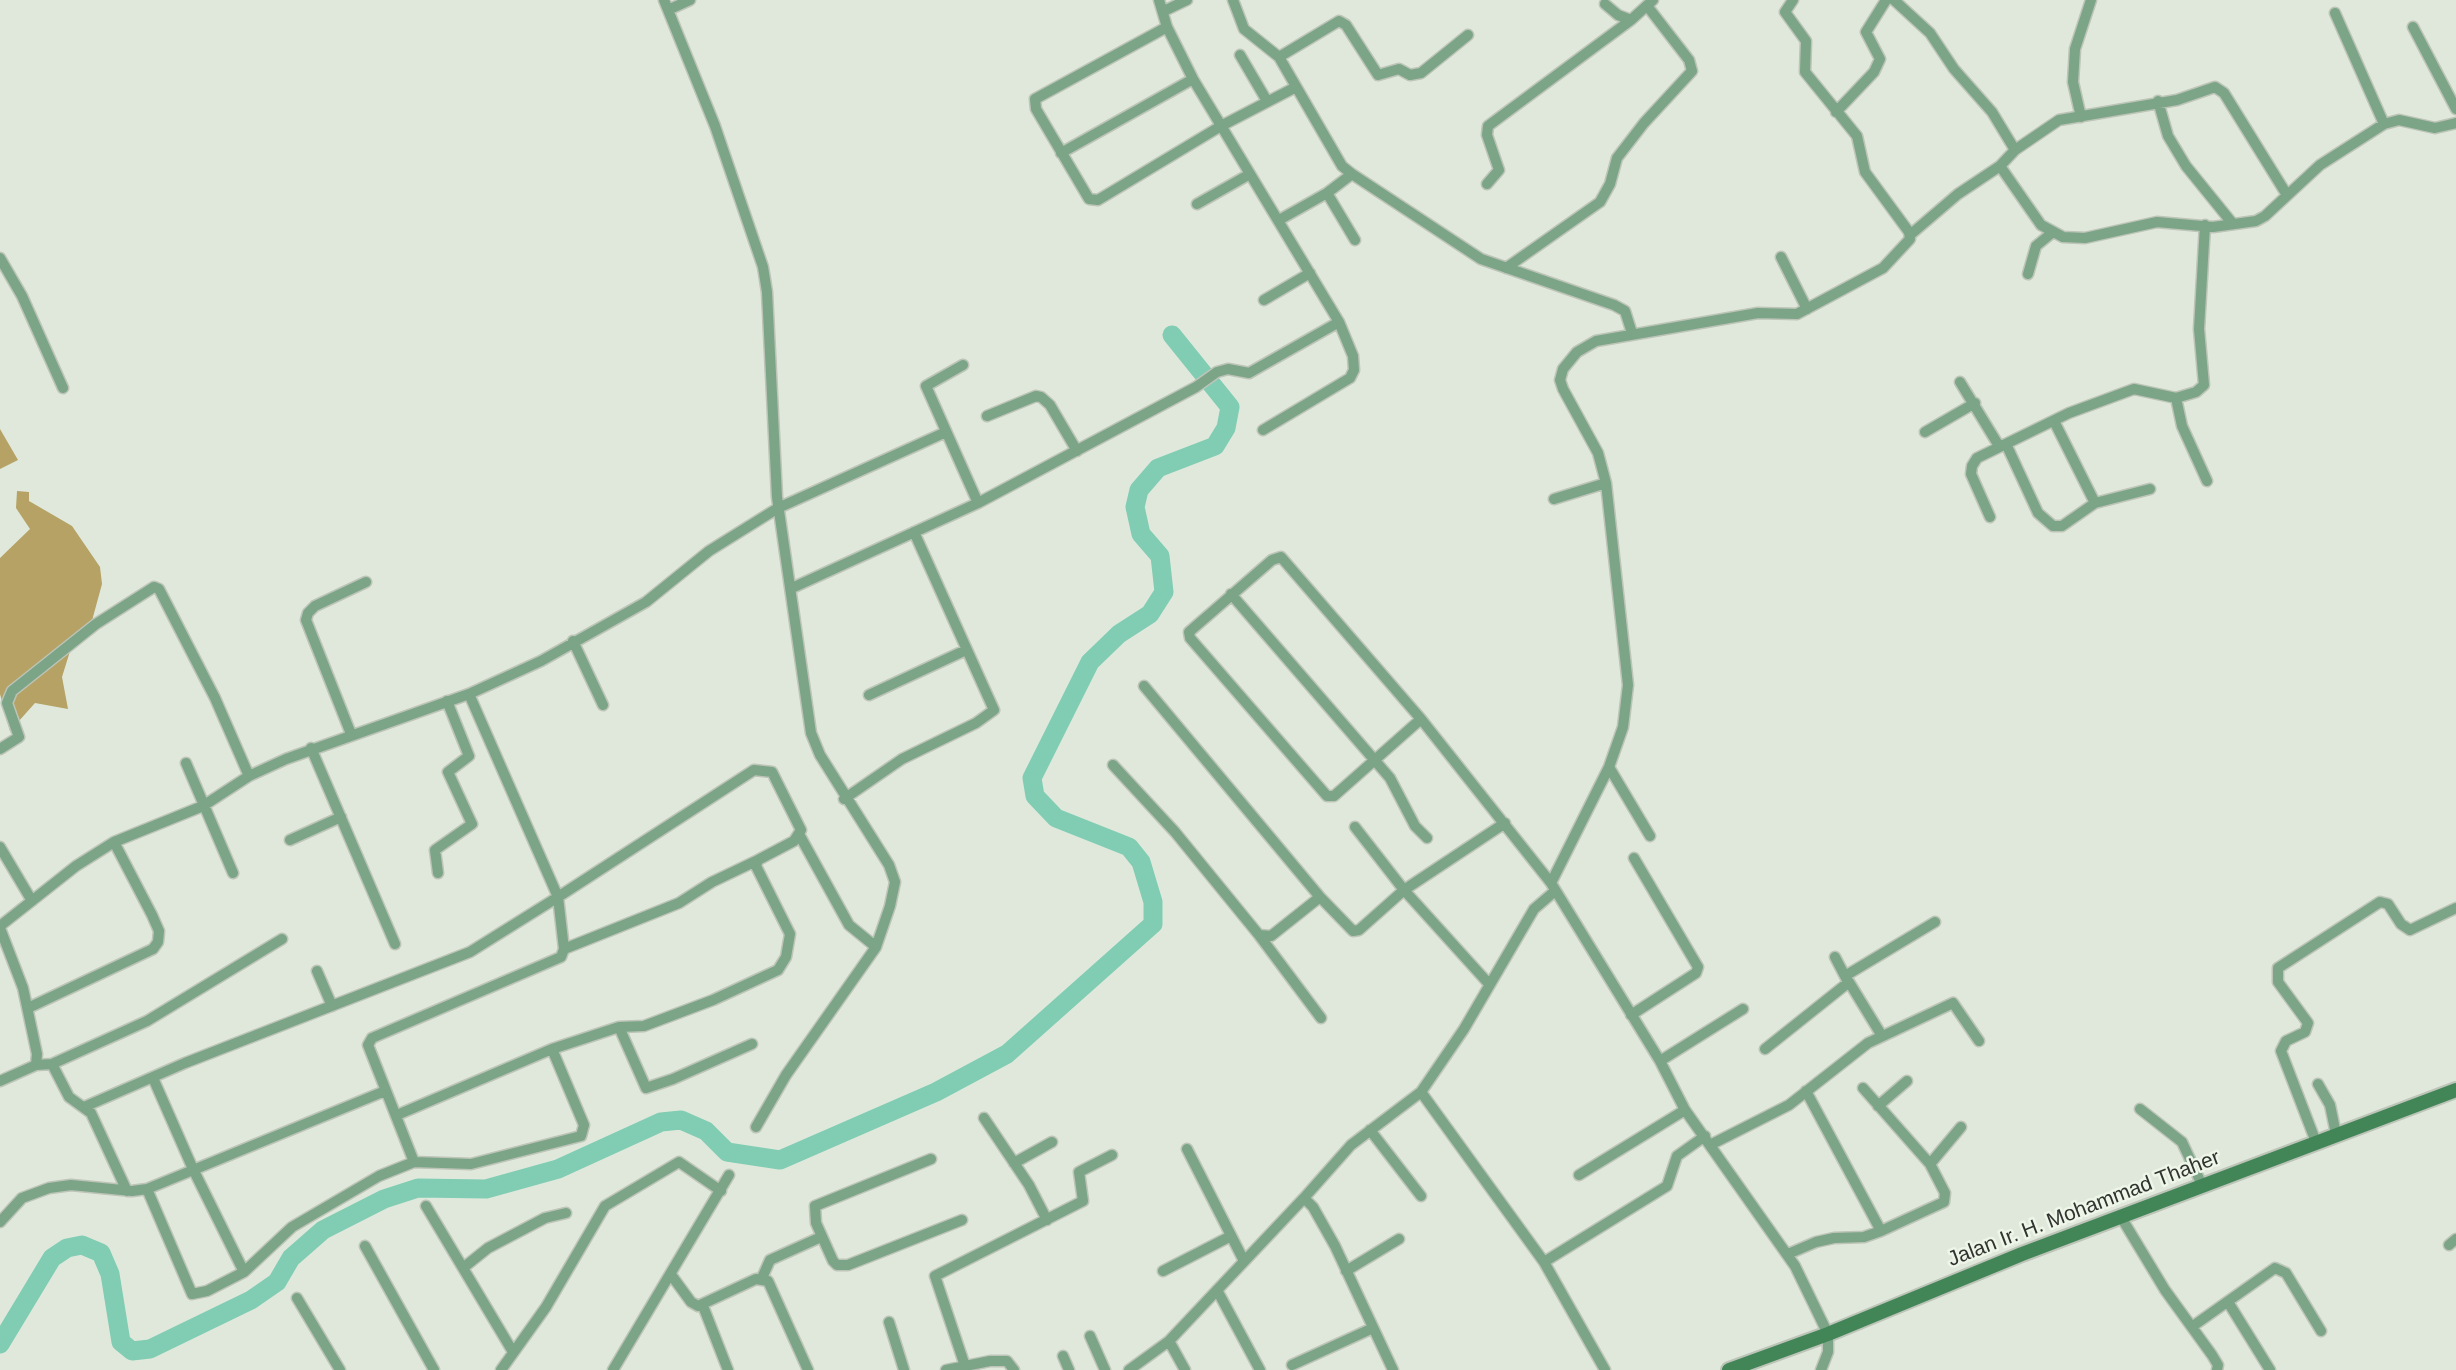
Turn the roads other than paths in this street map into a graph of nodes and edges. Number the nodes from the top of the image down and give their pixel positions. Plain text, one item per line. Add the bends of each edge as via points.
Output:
1 (690, 0) edge
2 (1159, 0) edge
3 (1187, 0) edge
4 (1233, 0) edge
5 (1793, 0) edge
6 (1886, 0) edge
7 (1894, 0) edge
8 (2091, 0) edge
9 (1605, 4) dead end
10 (1650, 4) edge
11 (666, 5) edge
12 (1164, 11) junction
13 (2335, 13) dead end
14 (1631, 20) junction
15 (1167, 27) junction
16 (2413, 27) dead end
17 (1468, 34) dead end
18 (1240, 55) dead end
19 (1279, 57) junction
20 (1193, 79) junction
21 (1296, 87) junction
22 (1267, 101) junction
23 (2158, 101) junction
24 (2456, 109) edge
25 (1836, 112) junction
26 (2081, 117) junction
27 (2384, 124) junction
28 (2456, 124) edge
29 (1222, 126) junction
30 (2015, 150) junction
31 (1061, 153) junction
32 (2000, 166) junction
33 (1250, 174) junction
34 (1352, 174) junction
35 (1488, 184) dead end
36 (1327, 193) junction
37 (2287, 195) junction
38 (1197, 204) dead end
39 (1279, 220) junction
40 (2233, 224) junction
41 (2205, 225) junction
42 (2053, 232) junction
43 (1910, 236) junction
44 (1355, 240) dead end
45 (1781, 257) dead end
46 (0, 258) edge
47 (1506, 268) junction
48 (1310, 273) junction
49 (2028, 274) dead end
50 (1264, 299) dead end
51 (1807, 309) junction
52 (1339, 322) junction
53 (1632, 333) junction
54 (963, 365) dead end
55 (1961, 382) dead end
56 (63, 388) dead end
57 (2176, 398) junction
58 (1975, 402) junction
59 (987, 416) dead end
60 (2054, 421) junction
61 (1263, 430) dead end
62 (946, 432) junction
63 (1925, 432) dead end
64 (2003, 446) junction
65 (1077, 451) junction
66 (2207, 481) dead end
67 (1606, 483) junction
68 (2150, 489) dead end
69 (1554, 499) dead end
70 (978, 503) junction
71 (2095, 503) junction
72 (778, 508) junction
73 (1990, 517) dead end
74 (914, 532) junction
75 (366, 582) dead end
76 (792, 588) junction
77 (1231, 594) junction
78 (573, 641) junction
79 (966, 650) junction
80 (1144, 686) dead end
81 (469, 694) junction
82 (869, 695) dead end
83 (447, 701) junction
84 (603, 705) dead end
85 (1421, 719) junction
86 (351, 734) junction
87 (311, 748) junction
88 (0, 749) edge
89 (1374, 760) junction
90 (186, 763) dead end
91 (1114, 765) dead end
92 (1609, 767) junction
93 (249, 776) junction
94 (844, 799) junction
95 (203, 806) junction
96 (341, 817) junction
97 (1504, 823) junction
98 (1355, 828) dead end
99 (800, 836) junction
100 (1650, 836) dead end
101 (1427, 838) dead end
102 (290, 840) dead end
103 (114, 842) junction
104 (0, 847) edge
105 (1634, 858) dead end
106 (758, 860) junction
107 (233, 873) dead end
108 (438, 873) dead end
109 (1553, 887) junction
110 (1404, 890) junction
111 (558, 897) junction
112 (1320, 897) junction
113 (32, 901) junction
114 (2456, 908) edge
115 (1935, 922) dead end
116 (0, 927) edge
117 (1259, 935) junction
118 (282, 939) dead end
119 (395, 944) dead end
120 (876, 947) junction
121 (564, 949) junction
122 (1835, 957) dead end
123 (317, 971) dead end
124 (1847, 979) junction
125 (1489, 984) junction
126 (332, 1006) junction
127 (28, 1008) junction
128 (1743, 1009) dead end
129 (1631, 1015) junction
130 (1321, 1018) dead end
131 (619, 1027) junction
132 (1882, 1037) junction
133 (1979, 1041) dead end
134 (752, 1044) dead end
135 (552, 1049) junction
136 (1765, 1049) dead end
137 (1660, 1061) junction
138 (52, 1064) junction
139 (36, 1065) junction
140 (153, 1078) junction
141 (0, 1081) edge
142 (1907, 1081) dead end
143 (2318, 1084) dead end
144 (1863, 1088) dead end
145 (2456, 1090) edge
146 (384, 1091) junction
147 (1421, 1091) junction
148 (1806, 1091) junction
149 (1878, 1106) junction
150 (84, 1107) junction
151 (2140, 1109) dead end
152 (1685, 1110) junction
153 (397, 1115) junction
154 (984, 1118) dead end
155 (756, 1127) dead end
156 (1961, 1127) dead end
157 (1370, 1130) junction
158 (2336, 1135) junction
159 (1708, 1140) junction
160 (2316, 1142) junction
161 (1052, 1143) dead end
162 (1187, 1149) dead end
163 (1112, 1155) dead end
164 (930, 1159) dead end
165 (414, 1162) junction
166 (1014, 1163) junction
167 (1930, 1164) junction
168 (193, 1169) junction
169 (729, 1175) dead end
170 (1580, 1175) dead end
171 (2202, 1185) junction
172 (146, 1189) junction
173 (127, 1191) junction
174 (720, 1191) junction
175 (1421, 1196) dead end
176 (1304, 1198) junction
177 (426, 1206) dead end
178 (566, 1213) dead end
179 (2, 1214) edge
180 (2121, 1217) junction
181 (962, 1220) dead end
182 (1047, 1220) junction
183 (1881, 1231) junction
184 (1231, 1236) junction
185 (821, 1237) junction
186 (1399, 1239) dead end
187 (365, 1246) dead end
188 (1788, 1254) junction
189 (1244, 1261) junction
190 (1544, 1262) junction
191 (463, 1268) junction
192 (1163, 1271) dead end
193 (1346, 1271) junction
194 (244, 1272) junction
195 (671, 1276) junction
196 (762, 1278) junction
197 (1217, 1290) junction
198 (297, 1298) dead end
199 (2228, 1302) junction
200 (704, 1306) junction
201 (889, 1322) dead end
202 (2193, 1326) junction
203 (1373, 1328) junction
204 (2321, 1331) dead end
205 (1828, 1334) junction
206 (1090, 1336) dead end
207 (1169, 1341) junction
208 (513, 1353) junction
209 (1063, 1356) dead end
210 (1292, 1365) dead end
211 (965, 1366) junction
212 (340, 1370) edge
213 (434, 1370) edge
214 (501, 1370) edge
215 (613, 1370) edge
216 (728, 1370) edge
217 (808, 1370) edge
218 (904, 1370) edge
219 (946, 1370) edge
220 (1014, 1370) edge
221 (1069, 1370) edge
222 (1105, 1370) edge
223 (1129, 1370) edge
224 (1185, 1370) edge
225 (1260, 1370) edge
226 (1393, 1370) edge
227 (1605, 1370) edge
228 (1729, 1370) edge
229 (1821, 1370) edge
230 (2217, 1370) edge
231 (2270, 1370) edge

1 - 11 street
2 - 12 street
3 - 12 street
4 - 19 street via 1244,29
5 - 25 street via 1785,12 1806,41 1805,72
6 - 25 street via 1866,32 1880,59 1874,72
7 - 30 street via 1930,33 1992,112
8 - 26 street via 2075,49 2073,82
9 - 14 street
10 - 14 street
10 - 47 street via 1692,71 1617,158 1600,202
11 - 72 street via 715,126 763,267
12 - 15 street
13 - 27 street
14 - 35 street via 1488,126 1499,170
15 - 20 street
15 - 31 street via 1035,99 1036,110
16 - 24 street
17 - 19 street via 1421,73 1410,75 1399,69 1378,75 1339,21
18 - 22 street
19 - 21 street
20 - 29 street
20 - 31 street
21 - 22 street
21 - 34 street via 1342,166
22 - 29 street
23 - 26 street
23 - 37 street via 2219,88
23 - 40 street via 2168,136 2186,166
25 - 43 street via 1857,136 1865,172
26 - 30 street via 2059,120
27 - 28 street via 2399,120 2435,128
27 - 37 street via 2320,165
29 - 31 street via 1093,201
29 - 33 street
30 - 32 street
32 - 42 street via 2036,219
32 - 43 street via 1958,194
33 - 38 street
33 - 39 street
34 - 36 street
34 - 47 street via 1481,260
36 - 39 street
36 - 44 street
37 - 40 street via 2256,221
39 - 48 street
40 - 41 street
41 - 42 street via 2144,223 2076,239
41 - 57 street via 2199,329 2205,379 2196,392
42 - 49 street via 2036,246
43 - 51 street via 1883,268
45 - 51 street
46 - 56 street
47 - 53 street via 1614,305 1625,311
48 - 50 street
48 - 52 street
51 - 53 street via 1793,315 1758,313
52 - 61 street via 1353,356 1350,378
52 - 65 street via 1250,373 1217,372
53 - 67 street via 1596,341 1577,352 1560,380 1598,453
54 - 62 street via 927,383
55 - 58 street
57 - 60 street via 2134,389
57 - 66 street via 2182,426
58 - 63 street
58 - 64 street
59 - 65 street via 1041,397
60 - 64 street
60 - 71 street
62 - 70 street
62 - 72 street
64 - 71 street via 2044,522 2062,526
64 - 73 street via 1977,458 1972,466
65 - 70 street
67 - 69 street
67 - 92 street via 1628,685 1623,727
68 - 71 street
70 - 74 street
72 - 76 street
72 - 78 street via 709,551 646,602
74 - 76 street
74 - 79 street
75 - 86 street via 315,606 306,620
76 - 94 street via 811,733
77 - 85 street via 1272,560 1281,558
77 - 89 street
77 - 89 street via 1189,635 1322,792 1334,796
78 - 81 street
78 - 84 street
79 - 82 street
79 - 94 street via 992,703 991,715 902,759
80 - 112 street
81 - 83 street
81 - 111 street
83 - 86 street
83 - 108 street via 469,757 448,772 472,824 435,850
85 - 89 street
85 - 97 street
86 - 87 street
87 - 93 street
87 - 96 street
88 - 93 street via 19,737 7,703 12,691 96,624 157,587 215,698
89 - 101 street via 1396,786 1405,809
90 - 95 street
91 - 117 street
92 - 100 street
92 - 109 street
93 - 95 street
94 - 120 street via 894,876 895,888
95 - 103 street
95 - 107 street
96 - 102 street
96 - 119 street
97 - 109 street
97 - 110 street
98 - 110 street
99 - 106 street
99 - 111 street via 800,825 772,772 759,769
99 - 120 street via 849,925
103 - 113 street
103 - 127 street via 152,915 158,942 153,949
104 - 113 street
105 - 129 street via 1698,967 1696,974
106 - 121 street via 679,903
106 - 131 street via 758,874 790,934 778,970 644,1026
109 - 125 street via 1534,909
109 - 129 street
110 - 112 street via 1355,932
110 - 125 street
111 - 121 street
111 - 126 street via 470,952
112 - 117 street via 1271,936
113 - 116 street
114 - 160 street via 2410,930 2381,902 2278,968 2278,982 2308,1023 2305,1032 2286,1041 2281,1051
115 - 124 street
116 - 127 street
117 - 130 street
118 - 138 street via 146,1021
120 - 155 street via 786,1075
121 - 146 street via 561,957 372,1038 368,1045
122 - 124 street
123 - 126 street
124 - 132 street
124 - 136 street
125 - 147 street
126 - 140 street
127 - 139 street
128 - 137 street
129 - 137 street
131 - 134 street via 646,1088
131 - 135 street
132 - 133 street via 1953,1003
132 - 148 street
135 - 153 street
135 - 165 street via 584,1125 581,1136 471,1164
137 - 152 street
138 - 139 street
138 - 150 street via 69,1097
139 - 141 street
140 - 150 street
140 - 168 street
142 - 149 street
143 - 158 street via 2330,1105
144 - 149 street
145 - 158 main road, Jalan Ir. H. Mohammad Thaher
146 - 153 street
146 - 168 street
147 - 157 street
147 - 190 street
148 - 159 street via 1788,1105
148 - 183 street
149 - 167 street
150 - 173 street
151 - 171 street via 2182,1142
152 - 159 street
152 - 170 street
153 - 165 street
154 - 166 street
156 - 167 street
157 - 175 street
157 - 176 street
158 - 160 main road, Jalan Ir. H. Mohammad Thaher
159 - 188 street
159 - 190 street via 1677,1156 1667,1186
160 - 171 main road, Jalan Ir. H. Mohammad Thaher
161 - 166 street
162 - 184 street
163 - 182 street via 1079,1172 1083,1201
164 - 185 street via 820,1202 813,1212
165 - 194 street via 359,1185 292,1227
166 - 182 street
167 - 183 street via 1945,1193 1944,1202
168 - 172 street
168 - 194 street
169 - 174 street
171 - 180 main road, Jalan Ir. H. Mohammad Thaher
172 - 173 street
172 - 194 street via 192,1294
173 - 179 street via 71,1185 49,1188 22,1198
174 - 195 street
174 - 208 street via 679,1162 606,1206
176 - 189 street
176 - 193 street
177 - 191 street
178 - 191 street via 545,1218 488,1248
180 - 202 street via 2165,1290
180 - 205 main road, Jalan Ir. H. Mohammad Thaher
181 - 185 street via 843,1266 833,1261
182 - 211 street via 935,1276
183 - 188 street via 1816,1242
184 - 189 street
184 - 192 street
185 - 196 street via 770,1260
186 - 193 street
187 - 213 street
188 - 205 street
189 - 197 street
190 - 227 street
191 - 208 street
193 - 203 street
195 - 200 street via 694,1305
195 - 215 street
196 - 200 street
196 - 217 street via 771,1286
197 - 207 street
197 - 225 street
198 - 212 street
199 - 202 street
199 - 204 street via 2280,1268
199 - 231 street
200 - 216 street
201 - 218 street
202 - 230 street
203 - 210 street
203 - 226 street
205 - 228 main road, Jalan Ir. H. Mohammad Thaher
205 - 229 street
206 - 222 street
207 - 223 street
207 - 224 street
208 - 214 street
209 - 221 street
211 - 219 street
211 - 220 street via 1007,1361

